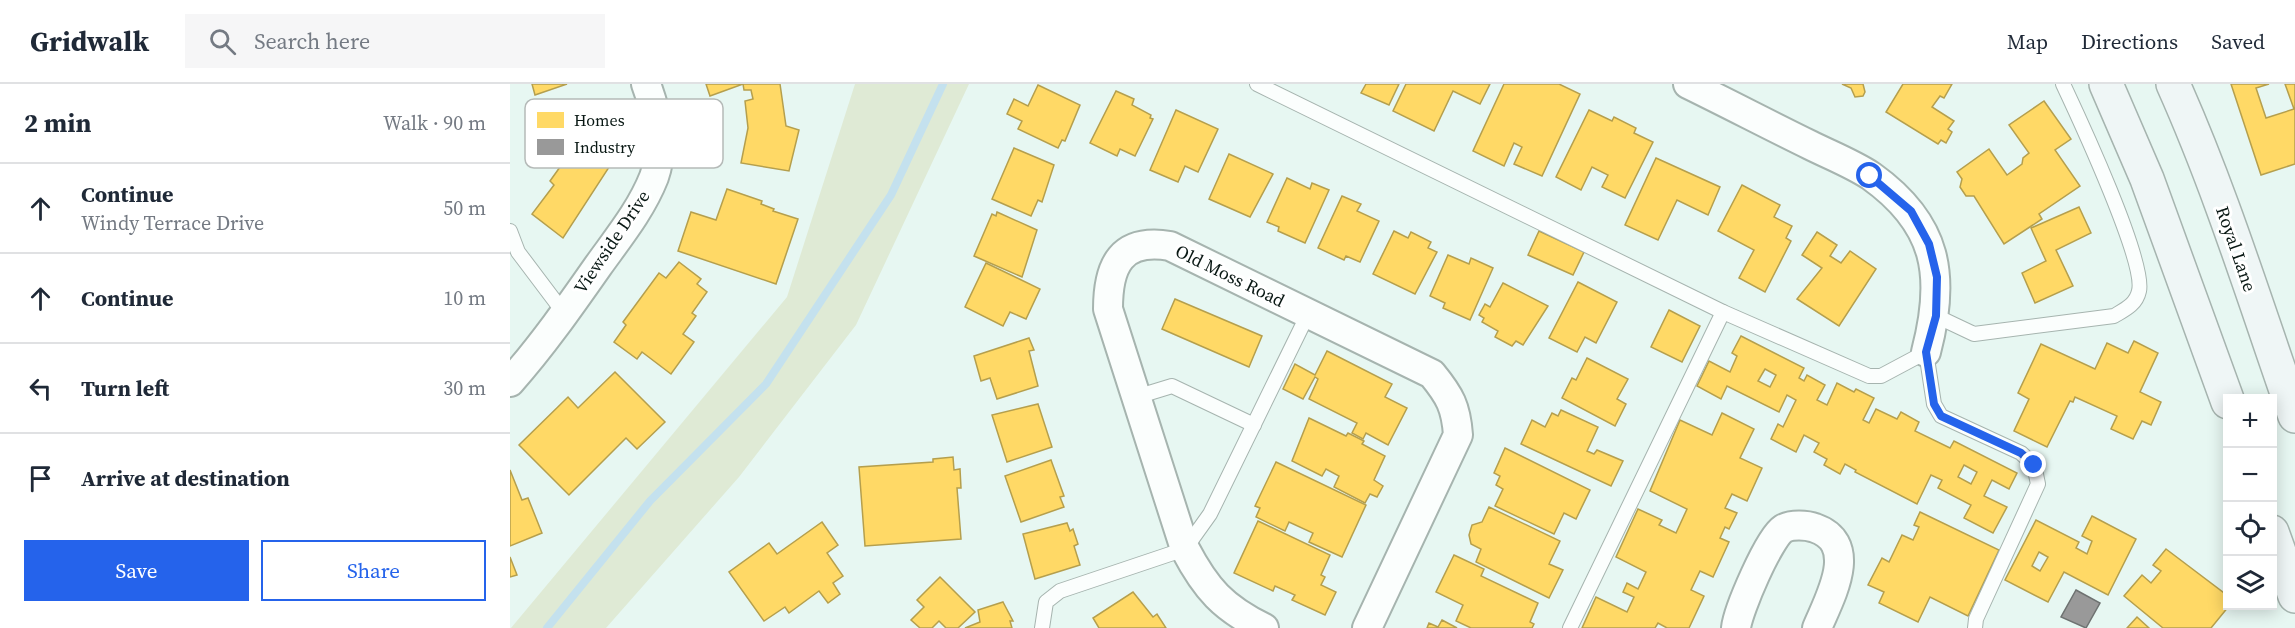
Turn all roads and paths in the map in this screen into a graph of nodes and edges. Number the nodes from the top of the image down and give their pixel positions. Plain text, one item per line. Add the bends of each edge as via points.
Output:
1 (646, 84) edge
2 (1257, 84) edge
3 (1688, 84) edge
4 (2063, 84) edge
5 (2106, 84) edge
6 (2173, 84) edge
7 (652, 99) edge
8 (655, 168) edge
9 (510, 231) edge
10 (1723, 312) junction
11 (564, 313) junction
12 (1308, 314) junction
13 (1936, 316) junction
14 (1926, 352) junction
15 (510, 382) edge
16 (2225, 394) edge
17 (1136, 397) junction
18 (2295, 416) edge
19 (1254, 424) junction
20 (2277, 544) edge
21 (1185, 549) junction
22 (2292, 580) edge
23 (1042, 628) edge
24 (1264, 628) edge
25 (1367, 628) edge
26 (1570, 628) edge
27 (1736, 628) edge
28 (1817, 628) edge
29 (1975, 628) edge

1 - 7 street, Viewside Drive
2 - 10 lane
3 - 13 street via 1870,176 1911,211 1929,244 1937,277
4 - 13 lane via 2135,259 2140,291 2132,306 2114,316 1974,334
5 - 16 main road via 2147,179
6 - 18 main road, Royal Lane via 2223,209
8 - 11 street, Viewside Drive via 637,211
9 - 11 lane via 518,252
10 - 14 lane via 1869,376 1881,375
10 - 26 lane
11 - 15 street, Viewside Drive
12 - 17 street, Old Moss Road via 1170,246 1152,243 1130,249 1115,263 1108,286 1108,309
12 - 19 lane
12 - 25 street, Old Moss Road via 1432,374 1456,410 1458,435
13 - 14 street
14 - 29 lane via 1934,404 1941,416 2021,453 2034,465 2038,484
17 - 19 lane via 1172,386
17 - 21 street, Old Moss Road
19 - 21 lane via 1210,514
20 - 22 main road
21 - 23 lane via 1060,591 1046,602
21 - 24 street, Old Moss Road via 1200,577 1219,600 1242,618
27 - 28 street via 1773,540 1784,528 1800,526 1816,528 1832,539 1840,556 1839,575

